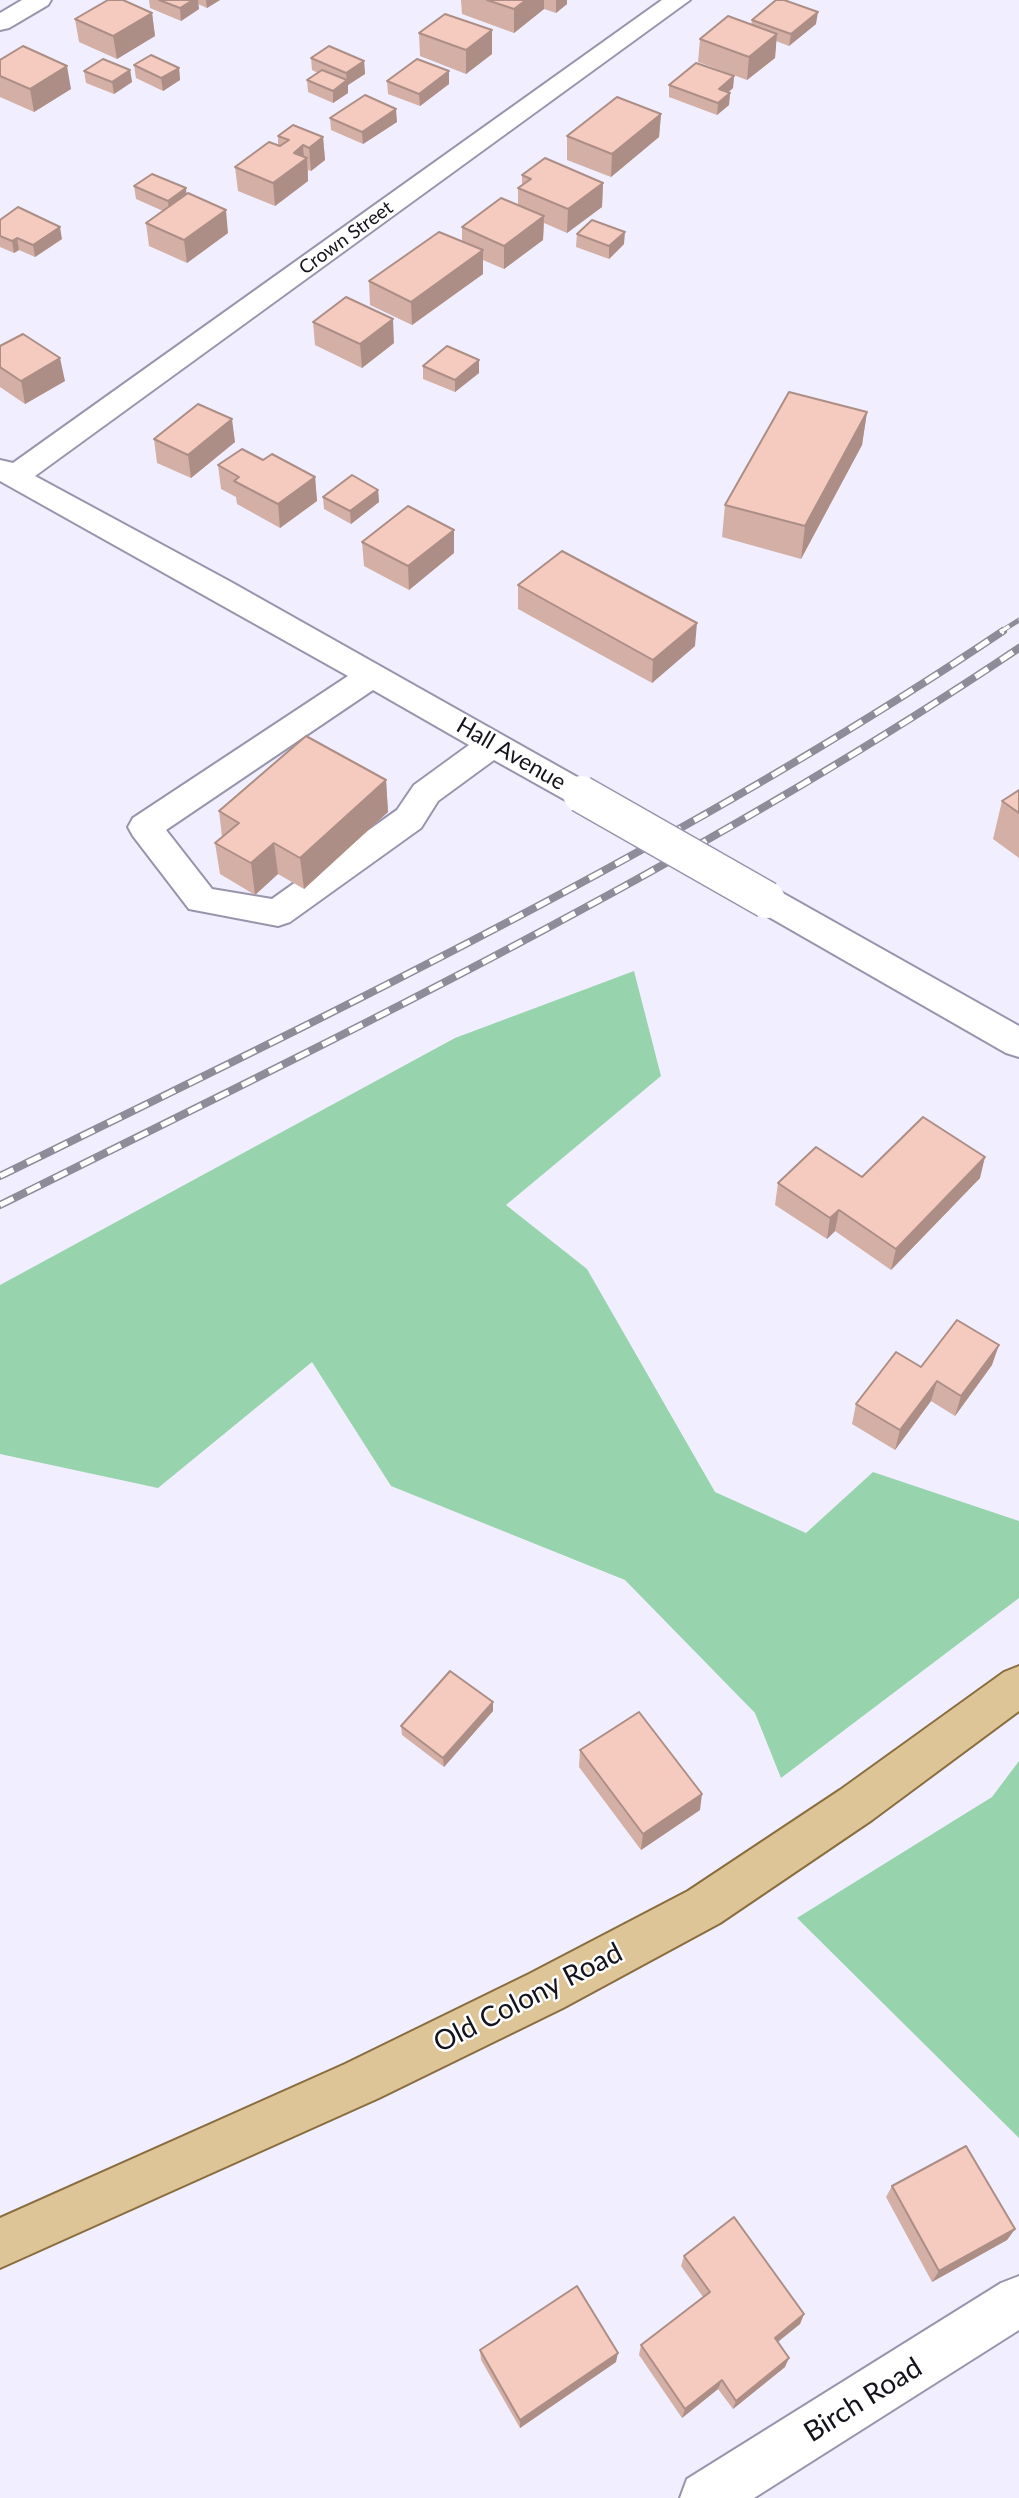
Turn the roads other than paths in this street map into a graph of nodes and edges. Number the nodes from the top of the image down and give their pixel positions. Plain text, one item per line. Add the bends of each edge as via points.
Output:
1 (38, 0) edge
2 (678, 0) edge
3 (0, 23) edge
4 (7, 472) edge
5 (373, 675) junction
6 (494, 744) junction
7 (1019, 1043) edge
8 (1019, 1686) edge
9 (0, 2242) edge
10 (1019, 2301) edge
11 (706, 2498) edge

1 - 3 street
2 - 4 street, Crown Street
4 - 5 street, Hall Avenue
5 - 6 street, Hall Avenue
5 - 6 street via 145,827 201,900 278,913 409,819 426,793
6 - 7 street, Hall Avenue, bridge
8 - 9 main road, Old Colony Road via 856,1805 704,1907 362,2081
10 - 11 street, Birch Road

